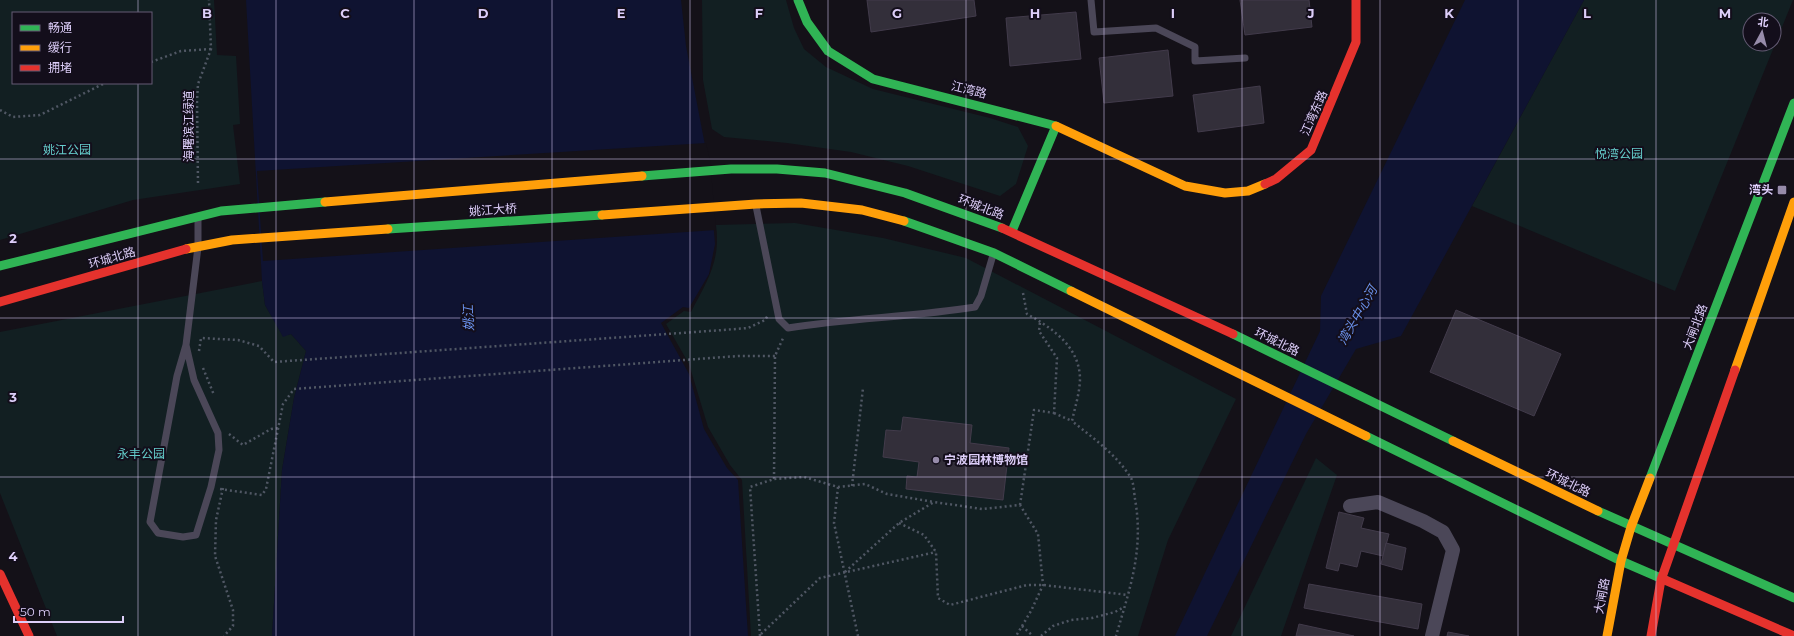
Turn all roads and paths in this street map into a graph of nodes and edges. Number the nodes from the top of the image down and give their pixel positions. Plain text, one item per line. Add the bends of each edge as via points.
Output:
1 (209, 0) edge
2 (798, 0) edge
3 (1090, 0) edge
4 (1356, 0) edge
5 (211, 49) junction
6 (1244, 58) dead end
7 (152, 62) edge
8 (103, 84) edge
9 (1794, 103) edge
10 (0, 110) edge
11 (1056, 126) junction
12 (730, 170) joint
13 (198, 183) dead end
14 (1794, 202) edge
15 (756, 204) junction
16 (220, 211) joint
17 (198, 216) junction
18 (153, 218) dead end
19 (180, 220) junction
20 (1012, 232) junction
21 (232, 240) joint
22 (198, 247) junction
23 (994, 253) junction
24 (0, 266) edge
25 (1023, 293) dead end
26 (775, 298) junction
27 (0, 302) edge
28 (1040, 322) junction
29 (788, 328) junction
30 (186, 345) junction
31 (198, 355) dead end
32 (775, 356) junction
33 (201, 362) dead end
34 (864, 388) dead end
35 (215, 398) dead end
36 (1054, 413) junction
37 (1072, 421) junction
38 (227, 426) dead end
39 (279, 428) junction
40 (229, 434) junction
41 (229, 442) dead end
42 (774, 479) junction
43 (224, 483) dead end
44 (852, 486) junction
45 (212, 488) junction
46 (838, 488) junction
47 (223, 489) junction
48 (934, 502) junction
49 (1020, 505) junction
50 (1350, 506) dead end
51 (899, 523) junction
52 (1630, 527) junction
53 (1673, 547) junction
54 (936, 552) junction
55 (1621, 561) junction
56 (845, 572) junction
57 (0, 574) edge
58 (1661, 580) junction
59 (1043, 585) junction
60 (1128, 595) junction
61 (1794, 598) edge
62 (1124, 607) junction
63 (1022, 626) junction
64 (760, 635) edge
65 (29, 636) edge
66 (224, 636) edge
67 (858, 636) edge
68 (1016, 636) edge
69 (1033, 636) edge
70 (1041, 636) edge
71 (1116, 636) edge
72 (1432, 636) edge
73 (1607, 636) edge
74 (1651, 636) edge
75 (1794, 636) edge

1 - 5 path, 海曙滨江绿道
2 - 11 main road, 江湾路 via 807,22 828,51 873,79
3 - 6 lane via 1094,32 1156,28 1194,47 1195,61
4 - 11 main road, 江湾东路 via 1356,42 1311,150 1276,179 1248,191 1225,193 1185,186
5 - 7 path via 181,51
5 - 13 path, 海曙滨江绿道 via 198,84
8 - 10 path via 40,116 13,117
9 - 52 main road, 大闸北路
11 - 20 main road
12 - 16 main road, 姚江大桥
12 - 20 main road, 环城北路 via 777,169 825,173 919,197
14 - 53 main road
15 - 21 main road, 姚江大桥
15 - 23 main road via 817,204 878,214 916,223
15 - 26 lane
16 - 17 main road, 环城北路
17 - 19 main road, 环城北路
17 - 22 lane
18 - 19 main road
19 - 24 main road, 环城北路
20 - 52 main road, 环城北路 via 1181,309
21 - 22 main road, 环城北路
22 - 27 main road, 环城北路
22 - 30 lane
23 - 29 lane via 981,296 975,307
23 - 55 main road
25 - 28 path via 1027,314
26 - 29 lane via 779,319
26 - 31 path via 765,320 748,328 274,362 259,346 238,340 202,338
28 - 36 path via 1040,331 1057,358
28 - 37 path via 1064,340 1078,362 1080,379
29 - 32 path
30 - 45 lane via 194,380 218,433 219,450
30 - 45 lane via 177,376 150,522 158,533 182,537 196,535
32 - 39 path via 294,389 283,404
32 - 42 path
33 - 35 path
34 - 44 path
36 - 37 path
36 - 49 path via 1034,410
37 - 60 path via 1114,455 1132,480 1139,543
38 - 40 path
39 - 40 path via 271,429 243,444
39 - 47 path via 266,489 262,495
40 - 41 path
42 - 46 path via 804,477
42 - 64 path via 750,487
43 - 47 path
44 - 46 path
44 - 48 path via 866,484 887,494
45 - 47 path
46 - 56 path via 834,523
47 - 66 path via 216,520 215,556 233,610 233,626
48 - 49 path via 982,509
48 - 51 path
49 - 59 path via 1038,534
50 - 72 street via 1378,502 1443,532 1453,550
51 - 54 path via 924,535
51 - 56 path
52 - 53 main road, 环城北路
52 - 55 main road, 大闸北路
53 - 58 main road
53 - 61 main road, 环城北路
54 - 56 path
54 - 59 path via 938,598 950,605 1027,585
55 - 58 main road
55 - 73 main road, 大闸路
56 - 64 path via 820,578
56 - 67 path
57 - 65 main road
58 - 74 main road
58 - 75 main road
59 - 60 path
59 - 63 path
60 - 62 path
62 - 70 path via 1115,612 1053,626
62 - 71 path
63 - 68 path
63 - 69 path

